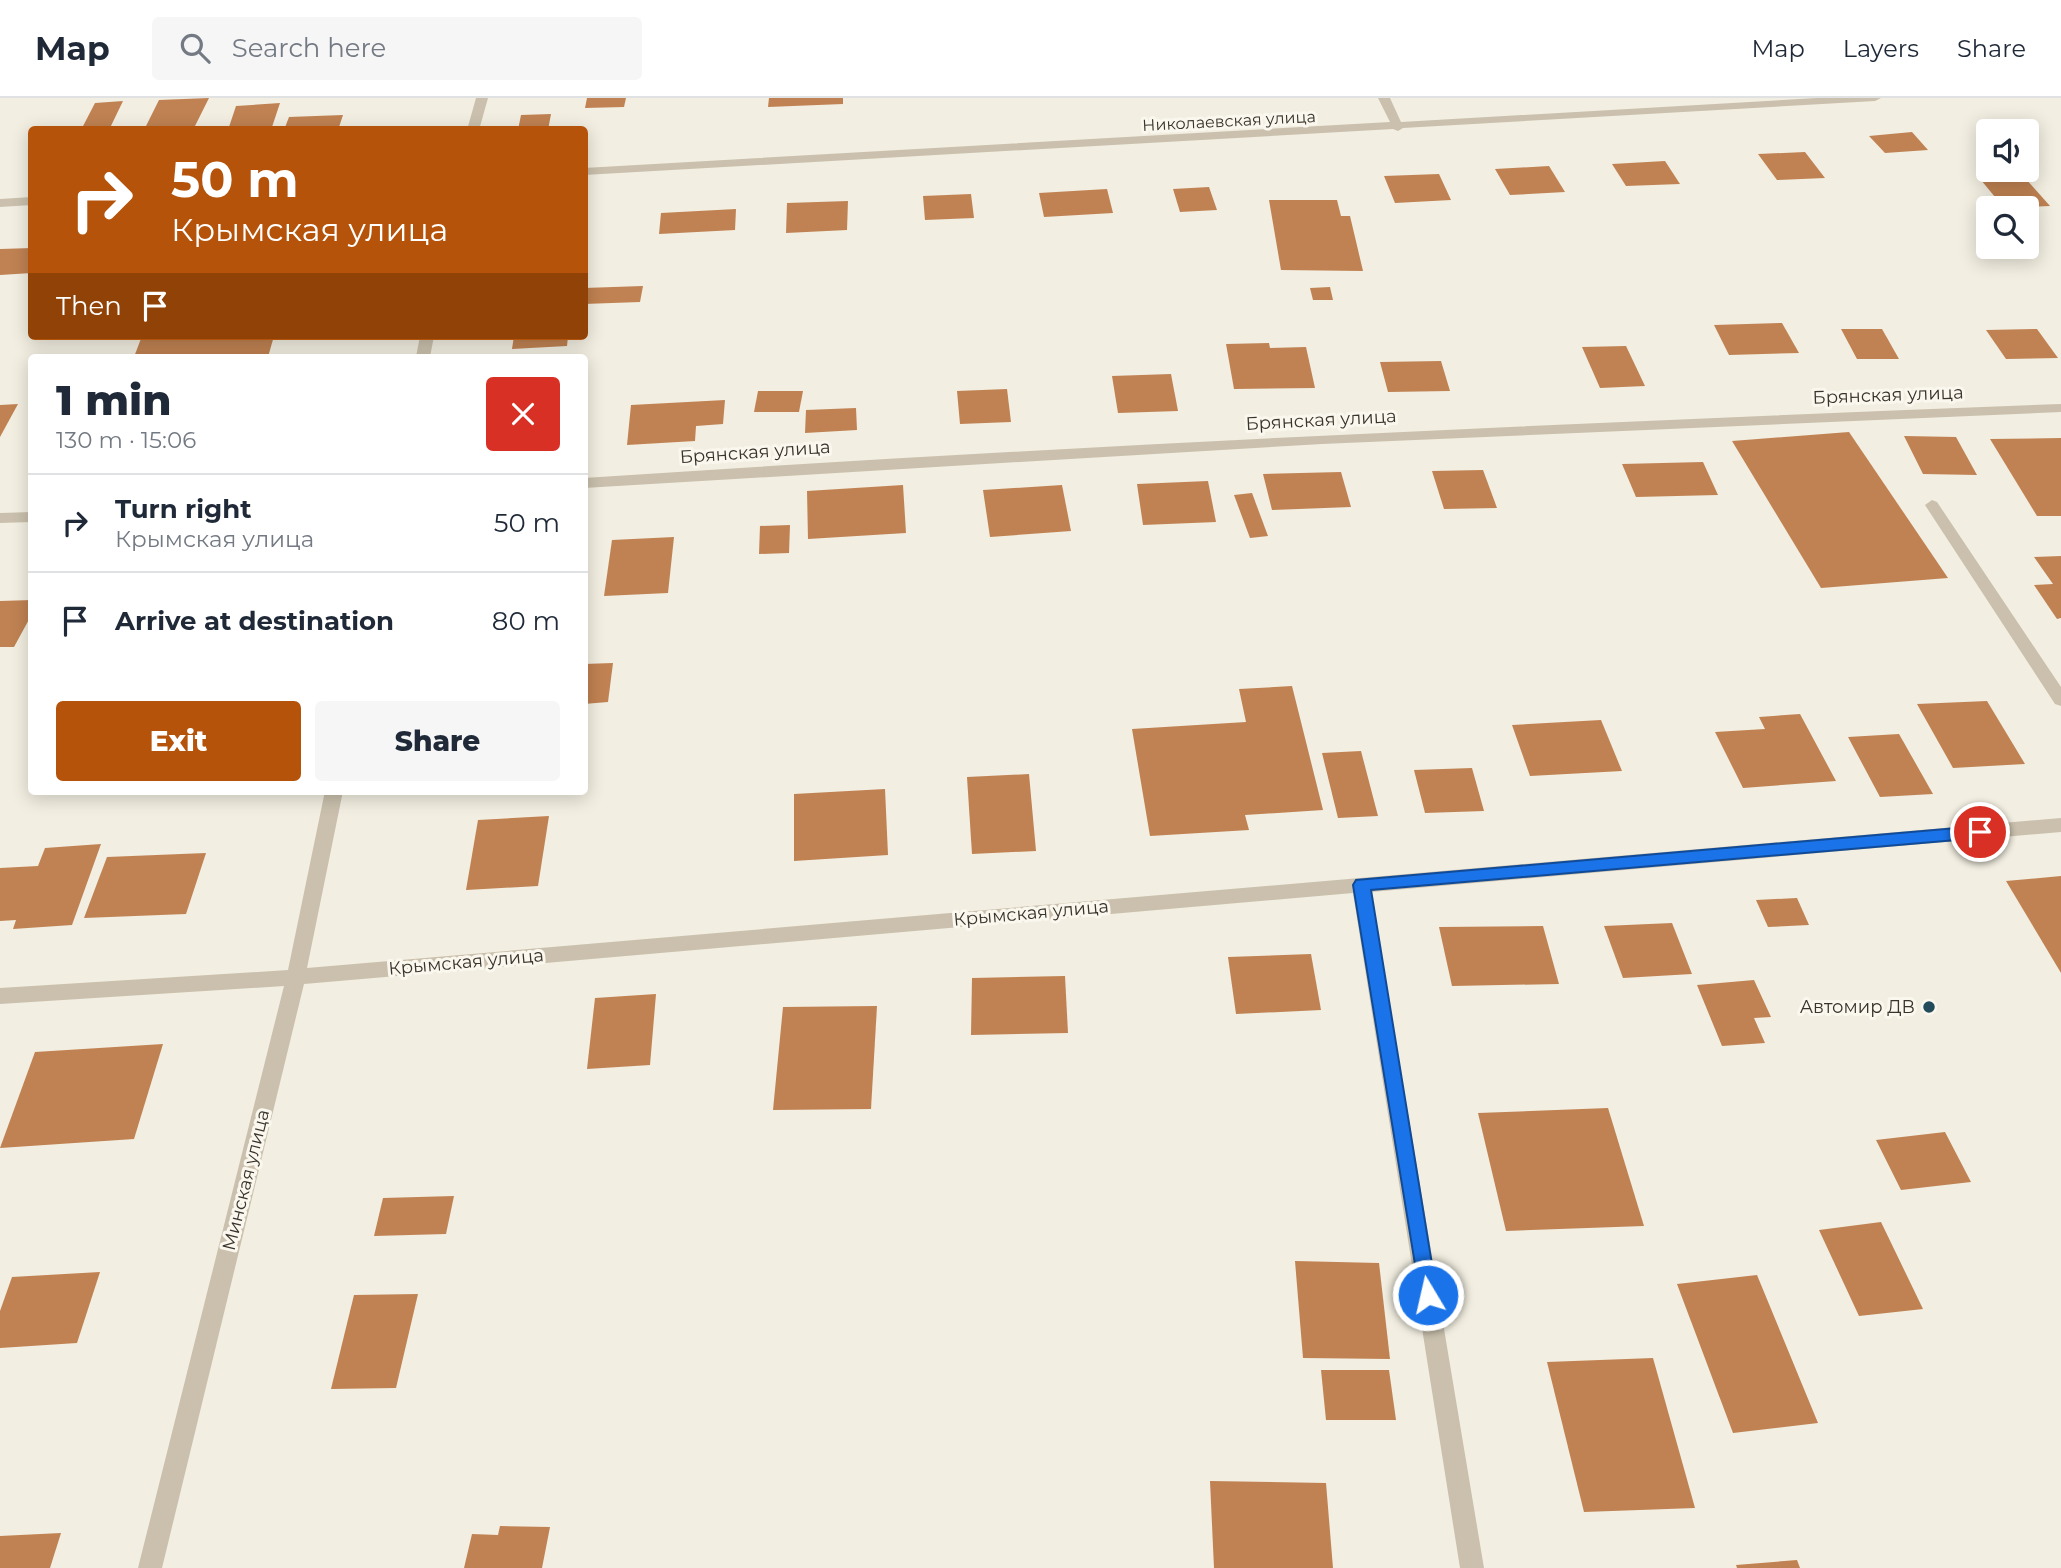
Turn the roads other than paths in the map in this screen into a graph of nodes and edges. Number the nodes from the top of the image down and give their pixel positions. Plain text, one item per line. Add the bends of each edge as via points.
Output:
1 (482, 98) edge
2 (1384, 98) edge
3 (1875, 98) edge
4 (474, 126) edge
5 (1398, 128) junction
6 (588, 172) edge
7 (28, 201) edge
8 (0, 202) edge
9 (2061, 408) edge
10 (588, 483) edge
11 (1932, 505) dead end
12 (28, 517) edge
13 (0, 518) edge
14 (2061, 700) edge
15 (333, 795) edge
16 (2061, 825) edge
17 (1362, 885) junction
18 (296, 977) junction
19 (0, 996) edge
20 (149, 1568) edge
21 (1472, 1568) edge

1 - 4 street
2 - 5 street
3 - 5 street, Николаевская улица
5 - 6 street, Николаевская улица
7 - 8 street
9 - 10 street, Брянская улица via 1487,430 935,458
11 - 14 street
12 - 13 street
15 - 18 street, Минская улица
16 - 17 street, Крымская улица
17 - 18 street, Крымская улица
17 - 21 street
18 - 19 street, Крымская улица
18 - 20 street, Минская улица

